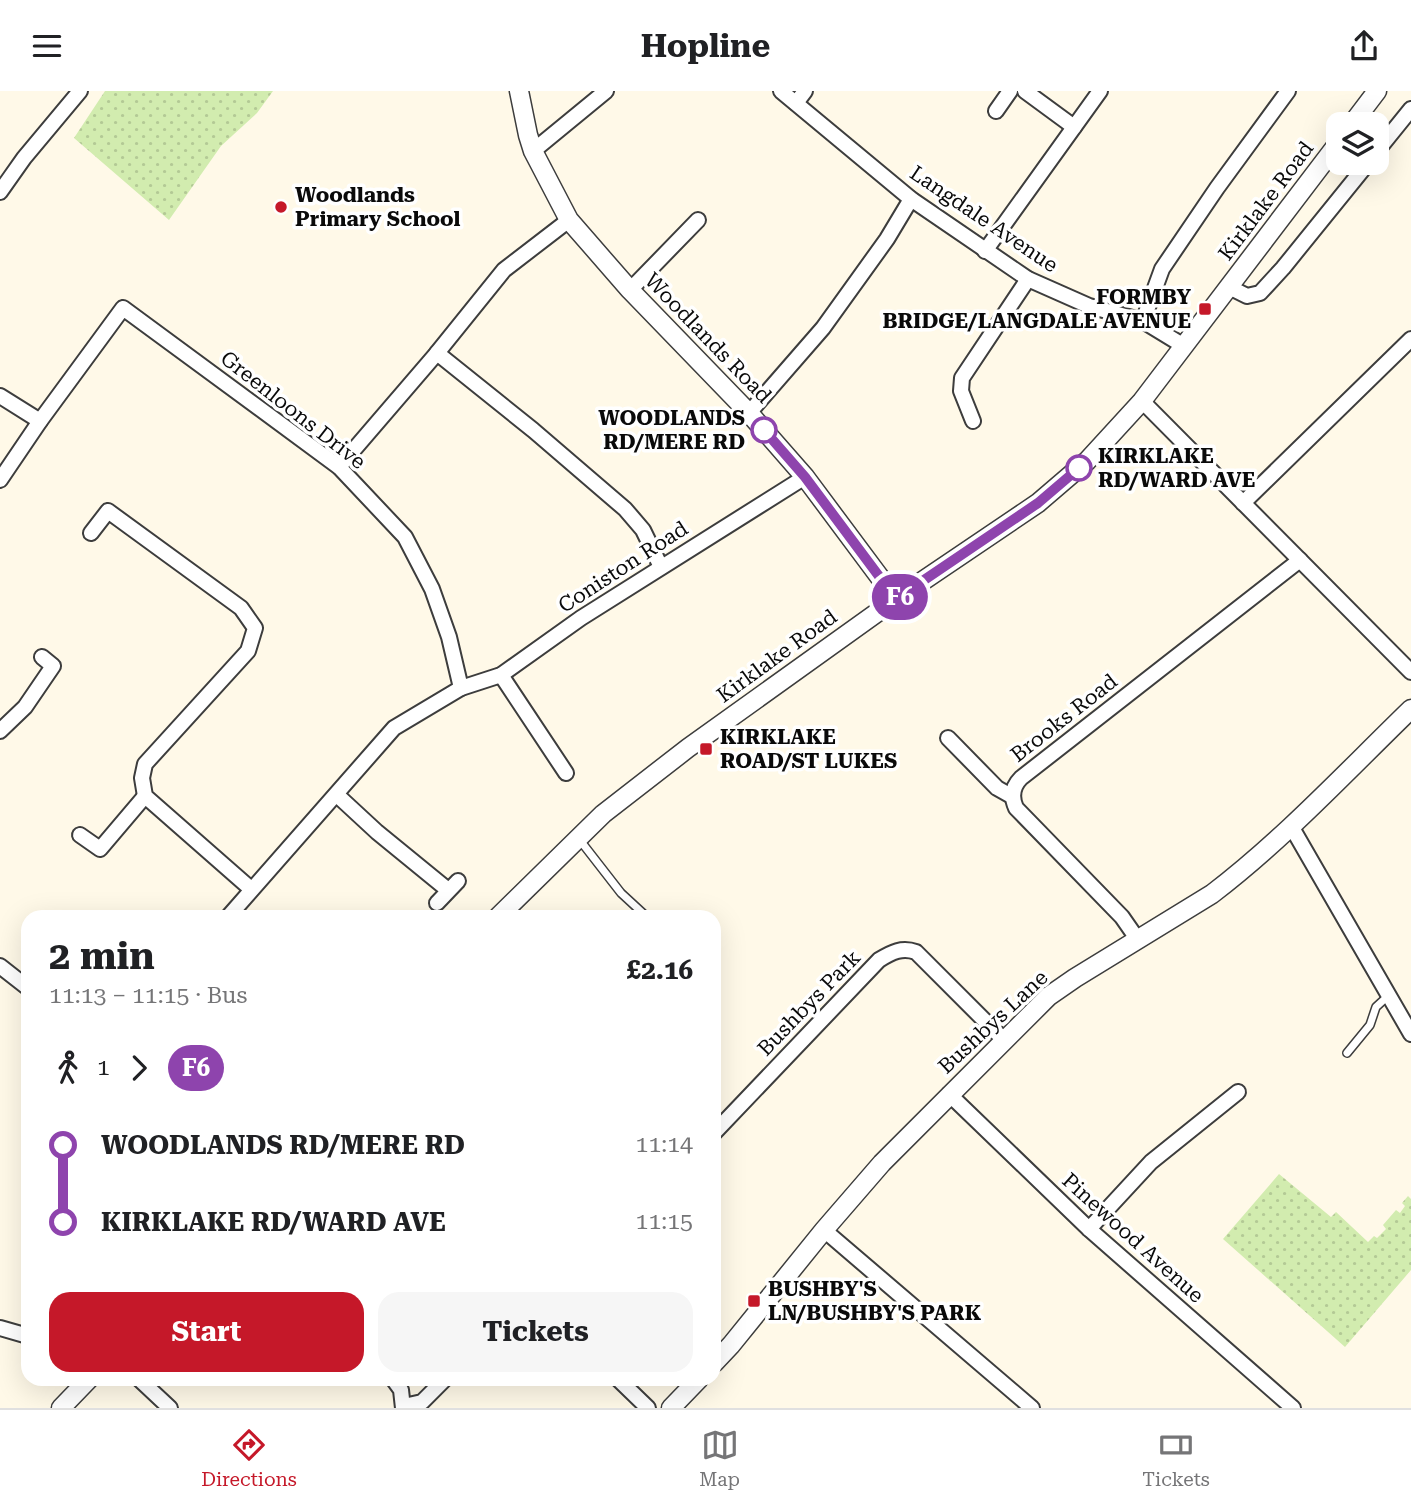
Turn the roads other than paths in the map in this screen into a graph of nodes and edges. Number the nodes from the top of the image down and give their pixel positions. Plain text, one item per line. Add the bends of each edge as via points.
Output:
1 (80, 91) edge
2 (519, 91) edge
3 (606, 91) edge
4 (780, 91) edge
5 (805, 91) edge
6 (1010, 91) edge
7 (1025, 91) edge
8 (1100, 91) edge
9 (1288, 91) edge
10 (1377, 91) edge
11 (796, 103) junction
12 (996, 111) dead end
13 (1361, 112) edge
14 (1410, 113) edge
15 (1074, 127) junction
16 (1389, 137) edge
17 (533, 151) junction
18 (1326, 159) edge
19 (1358, 175) edge
20 (0, 192) edge
21 (911, 199) junction
22 (569, 220) junction
23 (698, 220) dead end
24 (985, 251) junction
25 (1028, 279) junction
26 (1229, 288) junction
27 (630, 290) junction
28 (1143, 321) junction
29 (1411, 339) edge
30 (1184, 346) junction
31 (437, 353) junction
32 (0, 396) edge
33 (1142, 401) junction
34 (749, 413) junction
35 (40, 421) junction
36 (973, 421) dead end
37 (339, 467) junction
38 (805, 477) junction
39 (0, 480) edge
40 (1243, 503) junction
41 (91, 533) dead end
42 (1300, 560) junction
43 (661, 567) junction
44 (896, 599) junction
45 (42, 657) dead end
46 (1411, 672) edge
47 (501, 675) junction
48 (461, 688) junction
49 (1411, 709) edge
50 (0, 731) edge
51 (948, 738) dead end
52 (566, 773) dead end
53 (337, 795) junction
54 (145, 796) junction
55 (1013, 797) junction
56 (1291, 826) junction
57 (80, 835) dead end
58 (579, 838) junction
59 (251, 889) junction
60 (437, 903) dead end
61 (234, 910) edge
62 (505, 910) edge
63 (639, 910) edge
64 (1138, 940) junction
65 (0, 966) edge
66 (21, 982) edge
67 (1389, 995) junction
68 (1411, 1034) edge
69 (1004, 1040) junction
70 (1347, 1053) dead end
71 (1238, 1092) dead end
72 (949, 1094) junction
73 (721, 1126) edge
74 (1089, 1229) junction
75 (824, 1230) junction
76 (0, 1328) edge
77 (21, 1334) edge
78 (721, 1356) edge
79 (82, 1386) edge
80 (146, 1386) edge
81 (398, 1386) edge
82 (438, 1386) edge
83 (625, 1386) edge
84 (692, 1386) edge
85 (404, 1407) edge
86 (61, 1408) edge
87 (170, 1408) edge
88 (648, 1408) edge
89 (671, 1408) edge
90 (1032, 1408) edge
91 (1293, 1408) edge

1 - 20 street
2 - 17 street, Woodlands Road
3 - 17 street
4 - 11 street, Langdale Avenue
5 - 11 street
6 - 12 street
7 - 15 street
8 - 15 street
9 - 28 street via 1162,269
10 - 13 street
11 - 21 street, Langdale Avenue
14 - 16 street
15 - 24 street
17 - 22 street, Woodlands Road
18 - 26 street, Kirklake Road
19 - 26 street, Kirklake Road via 1260,293 1247,296
21 - 24 street, Langdale Avenue
21 - 34 street via 823,328
22 - 27 street, Woodlands Road
22 - 31 street via 504,271
23 - 27 street
24 - 25 street, Langdale Avenue
25 - 28 street, Langdale Avenue via 1089,306
25 - 36 street via 962,379 961,391
26 - 30 street, Kirklake Road
27 - 34 street, Woodlands Road
28 - 30 street, Langdale Avenue
29 - 40 street
30 - 33 street, Kirklake Road
31 - 37 street
31 - 43 street via 625,509 643,530
32 - 35 street
33 - 40 street
33 - 44 street, Kirklake Road via 1087,461 1038,503
34 - 38 street, Woodlands Road
35 - 37 street, Greenloons Drive via 123,308
35 - 39 street, Greenloons Drive
37 - 48 street, Greenloons Drive via 405,537 419,562 449,637
38 - 43 street, Coniston Road
38 - 44 street, Woodlands Road
40 - 42 street
41 - 54 street via 108,511 241,608 255,628 248,651 145,764
42 - 46 street
42 - 55 street, Brooks Road via 1021,778
43 - 47 street, Coniston Road
44 - 58 street, Kirklake Road via 688,748
45 - 50 street via 53,667
47 - 48 street, Coniston Road
47 - 52 street
48 - 53 street via 394,728
49 - 56 street, Bushbys Lane
51 - 55 street via 997,788
53 - 59 street
53 - 60 street via 377,832 453,885
54 - 57 street via 100,849
54 - 59 street
55 - 64 street, Brooks Road via 1016,808 1122,917
56 - 64 street, Bushbys Lane via 1212,894
56 - 67 street
58 - 62 street, Kirklake Road
58 - 63 lane
59 - 61 street
64 - 69 street, Bushbys Lane via 1049,996
65 - 66 street
67 - 68 street
67 - 70 lane
69 - 72 street, Bushbys Lane
69 - 73 street, Bushbys Park via 916,952 893,952 879,960
71 - 74 street via 1151,1162
72 - 74 street, Pinewood Avenue
72 - 75 street, Bushbys Lane
74 - 91 street, Pinewood Avenue
75 - 78 street, Bushbys Lane
75 - 90 street
76 - 77 street
79 - 86 street
80 - 87 street
81 - 85 street
82 - 85 street via 422,1402
83 - 88 street
84 - 89 street

